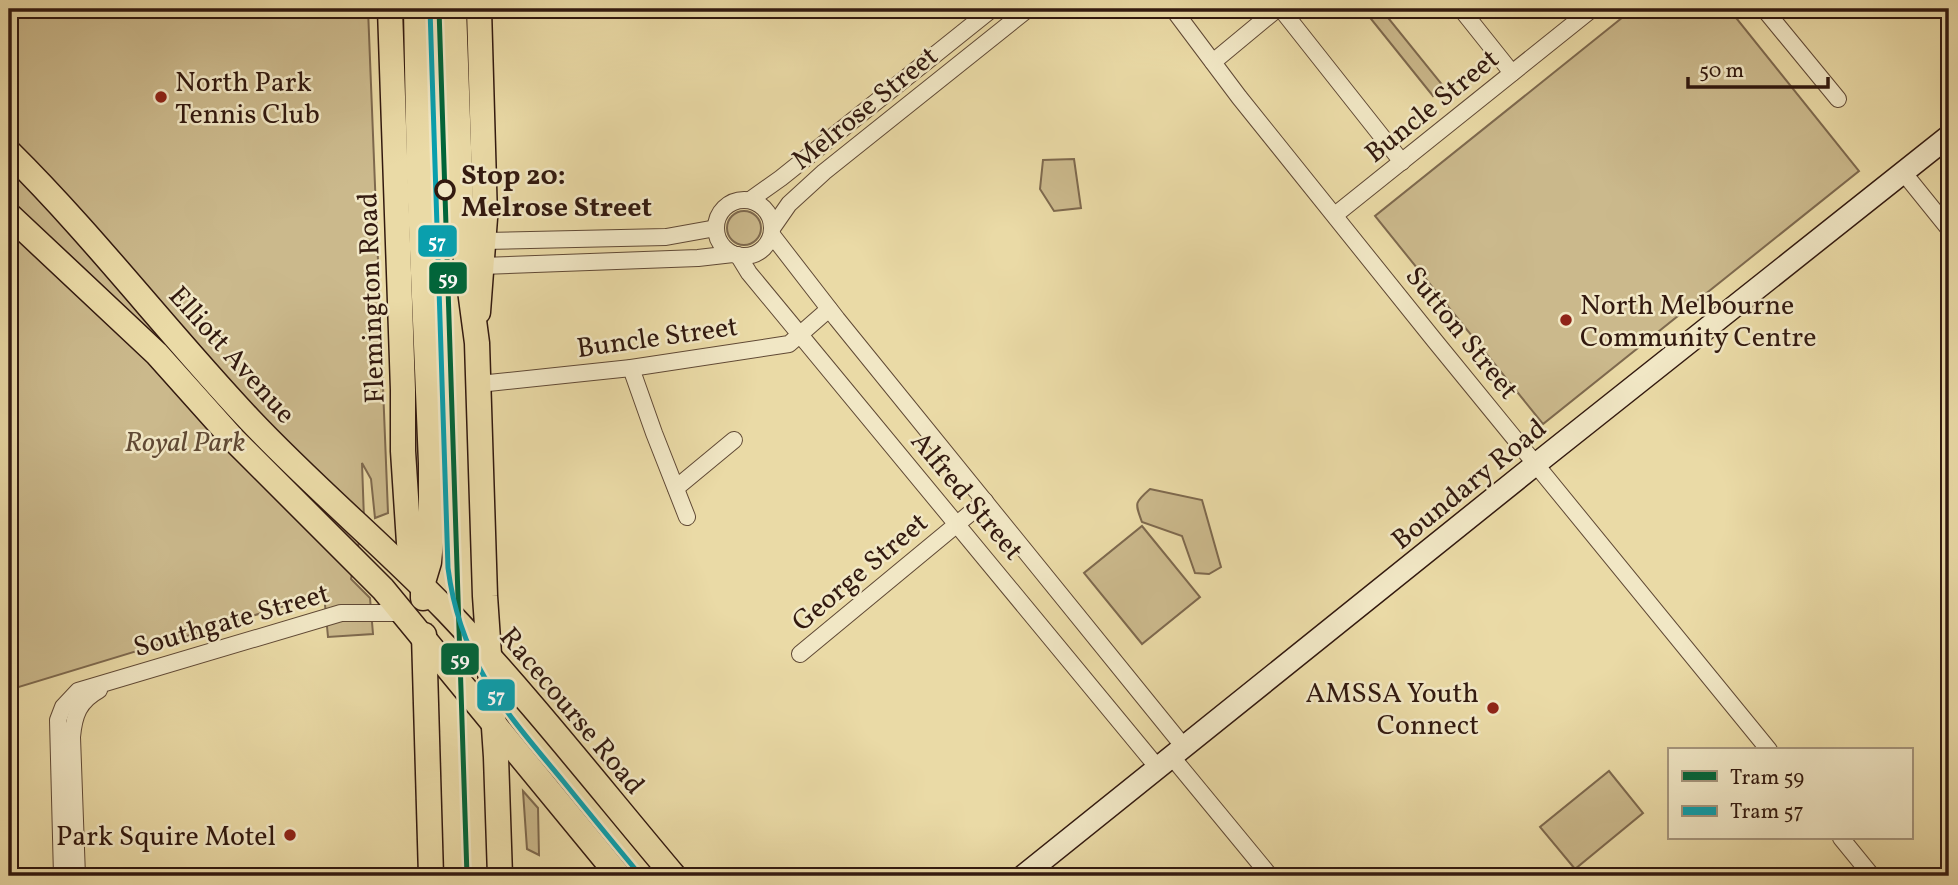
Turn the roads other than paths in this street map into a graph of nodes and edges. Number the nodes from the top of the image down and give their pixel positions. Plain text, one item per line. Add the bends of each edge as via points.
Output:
1 (390, 9) edge
2 (416, 9) edge
3 (454, 9) edge
4 (479, 9) edge
5 (992, 9) edge
6 (1173, 9) edge
7 (1279, 9) edge
8 (1461, 9) edge
9 (1592, 9) edge
10 (1764, 9) edge
11 (1018, 12) edge
12 (1213, 62) junction
13 (1512, 73) junction
14 (1838, 99) dead end
15 (1949, 136) edge
16 (9, 152) edge
17 (811, 154) junction
18 (1402, 162) junction
19 (824, 172) junction
20 (1903, 172) junction
21 (750, 200) junction
22 (9, 215) edge
23 (1335, 215) junction
24 (716, 228) junction
25 (1949, 229) edge
26 (772, 231) junction
27 (624, 238) junction
28 (484, 241) junction
29 (736, 255) junction
30 (624, 261) junction
31 (482, 266) junction
32 (829, 309) junction
33 (800, 335) junction
34 (477, 343) junction
35 (631, 368) junction
36 (479, 384) junction
37 (734, 440) dead end
38 (1536, 464) junction
39 (676, 488) junction
40 (985, 501) junction
41 (687, 517) dead end
42 (958, 523) junction
43 (423, 584) junction
44 (403, 613) junction
45 (424, 639) junction
46 (800, 654) dead end
47 (488, 656) junction
48 (80, 697) junction
49 (494, 723) junction
50 (1767, 748) edge
51 (1171, 757) junction
52 (1843, 840) edge
53 (62, 876) edge
54 (77, 876) edge
55 (431, 876) edge
56 (500, 876) edge
57 (619, 876) edge
58 (674, 876) edge
59 (1023, 876) edge
60 (1270, 876) edge
61 (1872, 876) edge

1 - 43 main road, Flemington Road via 403,451 409,543
2 - 43 main road, Flemington Road via 432,463 429,558
3 - 34 main road via 462,230
4 - 28 main road
5 - 17 street, Melrose Street
6 - 12 street, Sutton Street
7 - 12 street
7 - 18 street
8 - 13 street
9 - 13 street, Buncle Street
10 - 14 street
11 - 19 street, Melrose Street
12 - 23 street, Sutton Street
13 - 18 street, Buncle Street
15 - 20 main road, Boundary Road
16 - 43 main road, Elliott Avenue via 67,210 262,432
17 - 19 street
17 - 21 street, Melrose Street
18 - 23 street, Buncle Street
19 - 26 street, Melrose Street via 789,204
20 - 25 street
20 - 38 main road, Boundary Road
21 - 24 street via 724,208
21 - 26 street via 768,212
22 - 44 main road, Elliott Avenue via 157,354
23 - 38 street, Sutton Street
24 - 27 street via 668,237
24 - 29 street via 721,243
26 - 29 street via 759,252
26 - 32 street, Alfred Street
27 - 28 street
27 - 30 street
28 - 31 main road
29 - 30 street
29 - 33 street, Alfred Street
30 - 31 street
31 - 34 main road
32 - 33 street, Buncle Street
32 - 40 street, Alfred Street
33 - 35 street, Buncle Street via 789,344
33 - 42 street, Alfred Street
34 - 36 main road
35 - 36 street, Buncle Street
35 - 39 street
36 - 47 main road
37 - 39 street
38 - 50 street, Sutton Street
38 - 51 main road, Boundary Road
39 - 41 street
40 - 42 street, George Street
40 - 51 street, Alfred Street
42 - 46 street, George Street
42 - 51 street, Alfred Street
43 - 45 main road, Flemington Road
43 - 47 main road, Racecourse Road
44 - 45 main road, Elliott Avenue
44 - 48 street, Southgate Street via 346,612 116,680
45 - 49 main road
45 - 55 main road, Flemington Road
47 - 49 main road
47 - 58 main road, Racecourse Road
48 - 53 street via 63,707 58,720
48 - 54 street via 72,737
49 - 56 main road
49 - 57 main road
51 - 59 main road, Boundary Road
51 - 60 street, Alfred Street
52 - 61 street

